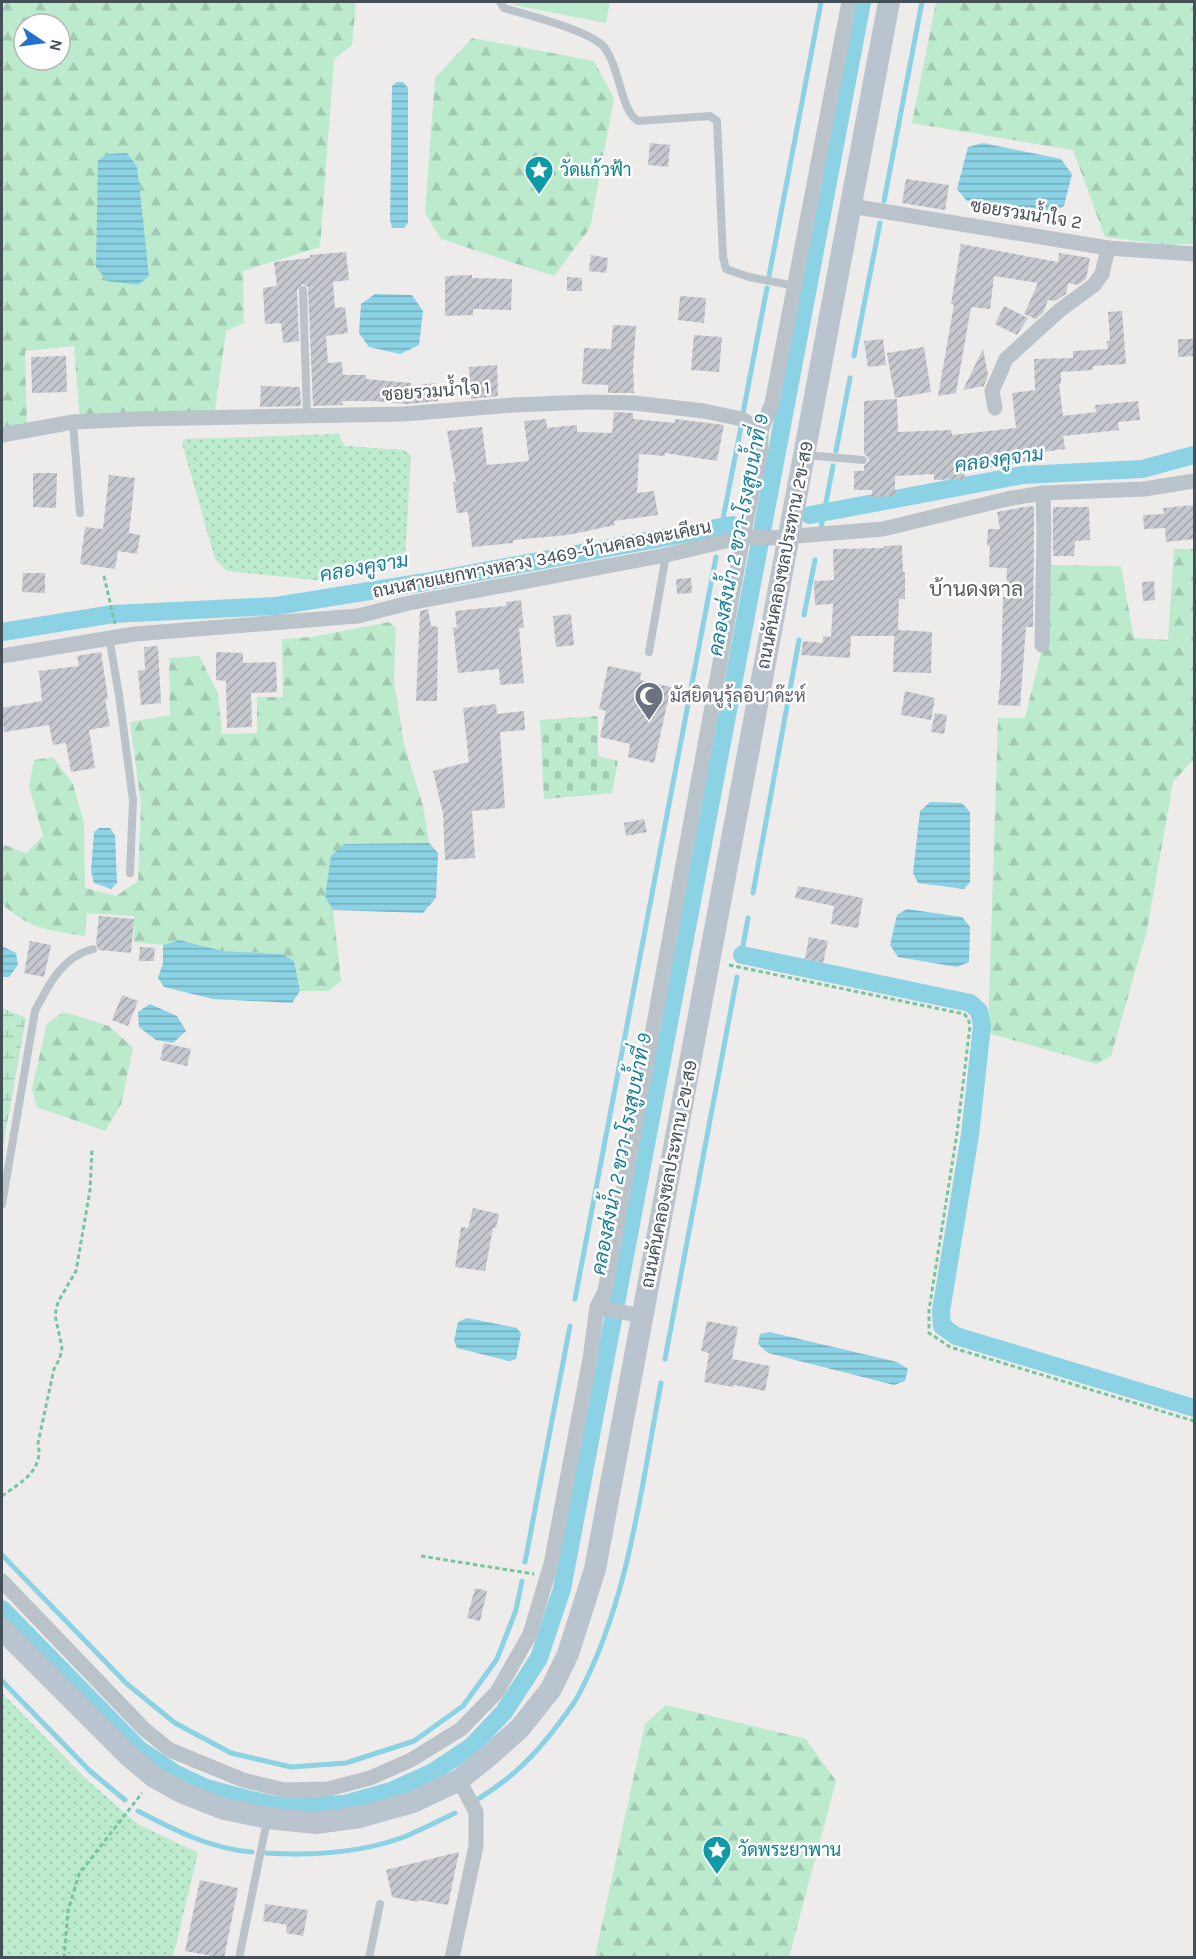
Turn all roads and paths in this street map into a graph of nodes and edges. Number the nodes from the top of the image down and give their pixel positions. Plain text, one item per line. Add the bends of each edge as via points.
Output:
1 (500, 2) edge
2 (849, 2) edge
3 (890, 2) edge
4 (851, 206) junction
5 (1108, 248) junction
6 (1194, 255) edge
7 (795, 286) junction
8 (303, 290) dead end
9 (995, 408) dead end
10 (307, 416) junction
11 (73, 422) junction
12 (761, 431) junction
13 (2, 435) edge
14 (804, 455) junction
15 (864, 460) dead end
16 (1194, 481) edge
17 (1043, 493) junction
18 (80, 513) dead end
19 (747, 536) junction
20 (780, 537) junction
21 (666, 555) junction
22 (104, 576) dead end
23 (112, 630) junction
24 (1042, 645) dead end
25 (649, 652) dead end
26 (2, 656) edge
27 (130, 873) dead end
28 (93, 949) dead end
29 (709, 961) junction
30 (92, 1149) dead end
31 (2, 1203) edge
32 (602, 1308) junction
33 (637, 1315) junction
34 (1194, 1421) edge
35 (2, 1496) edge
36 (420, 1556) dead end
37 (547, 1577) junction
38 (2, 1581) edge
39 (2, 1629) edge
40 (154, 1777) junction
41 (459, 1780) junction
42 (268, 1818) junction
43 (380, 1904) dead end
44 (64, 1958) edge
45 (239, 1958) edge
46 (369, 1958) edge
47 (452, 1958) edge

1 - 7 lane via 504,8 578,32 603,46 616,68 632,118 714,118 726,269
2 - 7 street
3 - 4 street, ถนนคันคลองชลประทาน 2ข-ส9
4 - 5 street, ซอยรวมน้ำใจ 2
4 - 14 street, ถนนคันคลองชลประทาน 2ข-ส9
5 - 6 street, ซอยรวมน้ำใจ 2
5 - 9 street via 1102,274 1094,285 1006,359 992,391
7 - 12 street via 772,403
8 - 10 lane
10 - 11 street, ซอยรวมน้ำใจ 1
10 - 12 street, ซอยรวมน้ำใจ 1 via 634,403 733,417
11 - 13 street, ซอยรวมน้ำใจ 1
11 - 18 lane
12 - 19 street
14 - 15 lane
14 - 20 street, ถนนคันคลองชลประทาน 2ข-ส9
16 - 17 street, ถนนสายแยกทางหลวง 3469-บ้านคลองตะเคียน via 1144,489
17 - 20 street, ถนนสายแยกทางหลวง 3469-บ้านคลองตะเคียน via 883,529
17 - 24 street
19 - 20 street, ถนนสายแยกทางหลวง 3469-บ้านคลองตะเคียน
19 - 21 street, ถนนสายแยกทางหลวง 3469-บ้านคลองตะเคียน
19 - 32 street
20 - 29 street, ถนนคันคลองชลประทาน 2ข-ส9
21 - 23 street, ถนนสายแยกทางหลวง 3469-บ้านคลองตะเคียน via 358,616
21 - 25 lane
22 - 23 path
23 - 26 street, ถนนสายแยกทางหลวง 3469-บ้านคลองตะเคียน
23 - 27 lane via 133,800
28 - 31 lane via 67,962 36,1011
29 - 33 street, ถนนคันคลองชลประทาน 2ข-ส9
29 - 34 path via 964,1014 970,1026 929,1310 929,1333 950,1347
30 - 35 path via 90,1190 76,1270 58,1302 55,1316 62,1347 38,1443 38,1464 26,1479
32 - 33 street
32 - 37 street
33 - 41 street, ถนนคันคลองชลประทาน 2ข-ส9 via 595,1569 568,1654 550,1689 520,1728
36 - 37 path
37 - 38 street via 530,1634 496,1692 461,1729 411,1760 370,1778 328,1789 284,1790 243,1780 170,1750 144,1729
39 - 40 street, ถนนคันคลองชลประทาน 2ข-ส9
40 - 42 street, ถนนคันคลองชลประทาน 2ข-ส9 via 224,1809
40 - 44 path via 79,1874 68,1911
41 - 42 street, ถนนคันคลองชลประทาน 2ข-ส9 via 413,1802 360,1817 316,1823
41 - 47 street via 476,1812 476,1846
42 - 45 lane
43 - 46 lane

